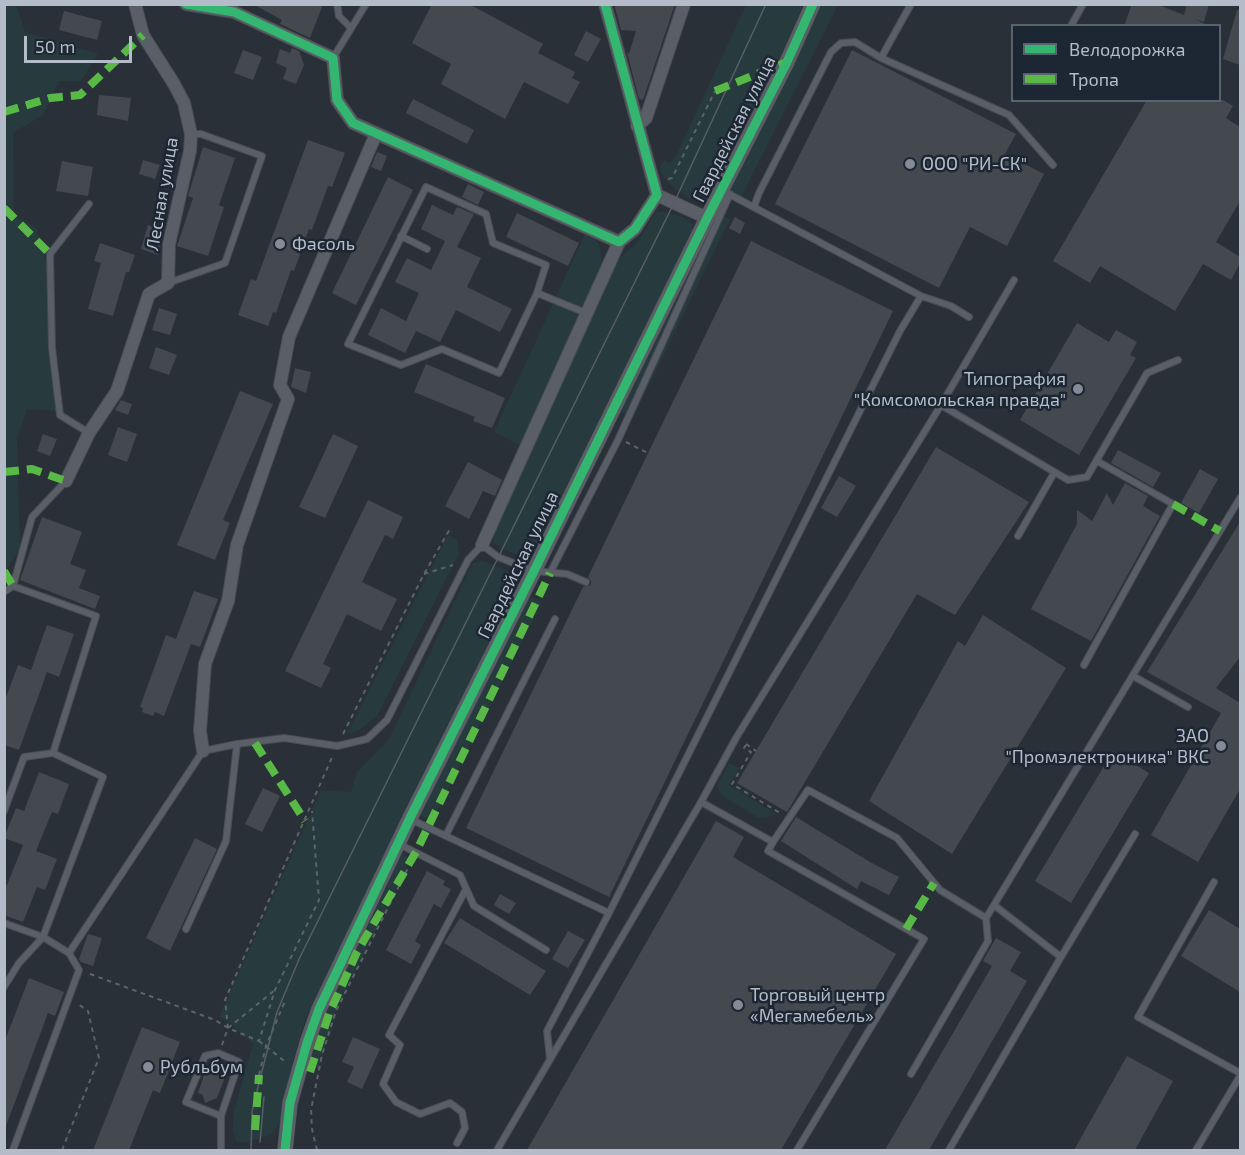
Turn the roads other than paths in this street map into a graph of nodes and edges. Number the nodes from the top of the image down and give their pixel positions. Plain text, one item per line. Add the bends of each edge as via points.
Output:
1 (135, 4) edge
2 (186, 4) edge
3 (337, 4) edge
4 (366, 4) edge
5 (605, 4) edge
6 (684, 4) edge
7 (813, 4) edge
8 (911, 4) edge
9 (1083, 4) edge
10 (1072, 24) edge
11 (351, 28) junction
12 (333, 58) junction
13 (881, 58) junction
14 (637, 126) junction
15 (191, 134) junction
16 (376, 134) junction
17 (1053, 165) dead end
18 (655, 189) junction
19 (725, 192) junction
20 (89, 204) dead end
21 (754, 207) junction
22 (706, 218) junction
23 (401, 236) junction
24 (619, 242) junction
25 (427, 249) dead end
26 (1014, 279) dead end
27 (168, 283) junction
28 (537, 293) junction
29 (921, 296) junction
30 (586, 313) junction
31 (969, 317) dead end
32 (1178, 360) dead end
33 (941, 405) junction
34 (89, 433) junction
35 (1097, 461) junction
36 (1054, 473) junction
37 (66, 481) joint
38 (1240, 498) edge
39 (1018, 536) dead end
40 (482, 546) junction
41 (542, 572) junction
42 (586, 582) dead end
43 (13, 586) junction
44 (4, 592) edge
45 (555, 619) dead end
46 (1084, 665) dead end
47 (1133, 676) junction
48 (1188, 707) dead end
49 (237, 744) junction
50 (203, 751) junction
51 (53, 753) junction
52 (701, 802) junction
53 (4, 811) edge
54 (410, 818) junction
55 (1135, 834) dead end
56 (447, 835) junction
57 (773, 842) junction
58 (398, 844) junction
59 (1214, 882) dead end
60 (466, 889) junction
61 (994, 905) junction
62 (609, 913) junction
63 (986, 918) junction
64 (4, 923) edge
65 (186, 929) dead end
66 (43, 937) junction
67 (546, 950) dead end
68 (69, 954) junction
69 (1061, 957) junction
70 (4, 987) edge
71 (550, 1059) junction
72 (911, 1074) dead end
73 (1240, 1074) edge
74 (221, 1116) junction
75 (457, 1143) dead end
76 (13, 1150) edge
77 (221, 1150) edge
78 (285, 1150) edge
79 (497, 1150) edge
80 (797, 1150) edge
81 (949, 1150) edge
82 (1196, 1150) edge

1 - 15 street, Лесная улица via 143,35 184,103
2 - 12 street via 234,12
3 - 11 lane via 339,16
4 - 11 lane
5 - 14 street
6 - 14 street via 646,118
7 - 19 street, Гвардейская улица
8 - 13 lane
9 - 10 lane
11 - 12 lane
12 - 16 street via 337,100 353,123
13 - 17 lane via 1009,116
13 - 21 lane via 855,42 841,43 831,52
14 - 18 street
15 - 27 street, Лесная улица via 169,244
15 - 27 lane via 262,156 225,263
16 - 24 street
16 - 50 street via 289,337 280,385 288,399 237,545 228,601 205,664 200,730
18 - 22 street
18 - 24 street via 635,229
19 - 21 lane
19 - 22 street, Гвардейская улица
19 - 41 lane via 618,440
20 - 34 lane via 50,254 52,348 60,415
21 - 29 lane
22 - 41 street, Гвардейская улица
23 - 25 lane
23 - 28 lane via 426,186 486,214 493,243 546,265
23 - 28 lane via 348,344 401,365 442,349 499,373
24 - 30 street
26 - 33 lane
27 - 34 street via 149,294 117,391
28 - 30 lane
29 - 31 lane
29 - 62 lane
30 - 40 street
32 - 35 lane via 1147,373
33 - 36 lane
33 - 52 lane via 736,738
34 - 37 street
35 - 36 lane via 1087,477 1068,480
35 - 46 lane via 1173,504
36 - 39 lane
37 - 43 lane via 32,517
38 - 47 lane
40 - 41 lane
40 - 49 lane via 468,560 387,720 367,739 337,746 284,738
41 - 42 lane via 567,574
41 - 54 street, Гвардейская улица
43 - 44 lane
43 - 51 lane via 96,616
45 - 56 lane
47 - 48 lane
47 - 61 lane
49 - 50 lane
49 - 65 lane via 226,842
50 - 68 lane
51 - 53 lane via 24,757
51 - 66 lane via 103,777
52 - 57 lane
52 - 71 lane
54 - 56 lane
54 - 58 street, Гвардейская улица
55 - 69 lane
56 - 62 lane
57 - 63 lane via 808,790 897,838 940,890
57 - 80 lane via 768,851 924,939
58 - 60 lane via 460,875
58 - 78 street, Гвардейская улица via 319,1009 290,1103
59 - 73 lane via 1138,1017
60 - 67 lane via 474,906
60 - 75 lane via 389,1035 400,1046 383,1084 396,1102 420,1114 450,1103 462,1112 465,1128
61 - 63 lane
61 - 69 lane
62 - 71 lane via 547,1031
63 - 72 lane via 988,941
64 - 66 lane
66 - 68 lane
66 - 70 lane
68 - 76 lane via 79,970
69 - 81 lane
71 - 79 lane
73 - 82 lane
74 - 74 lane via 186,1102 206,1056 218,1053 239,1062
74 - 77 lane

